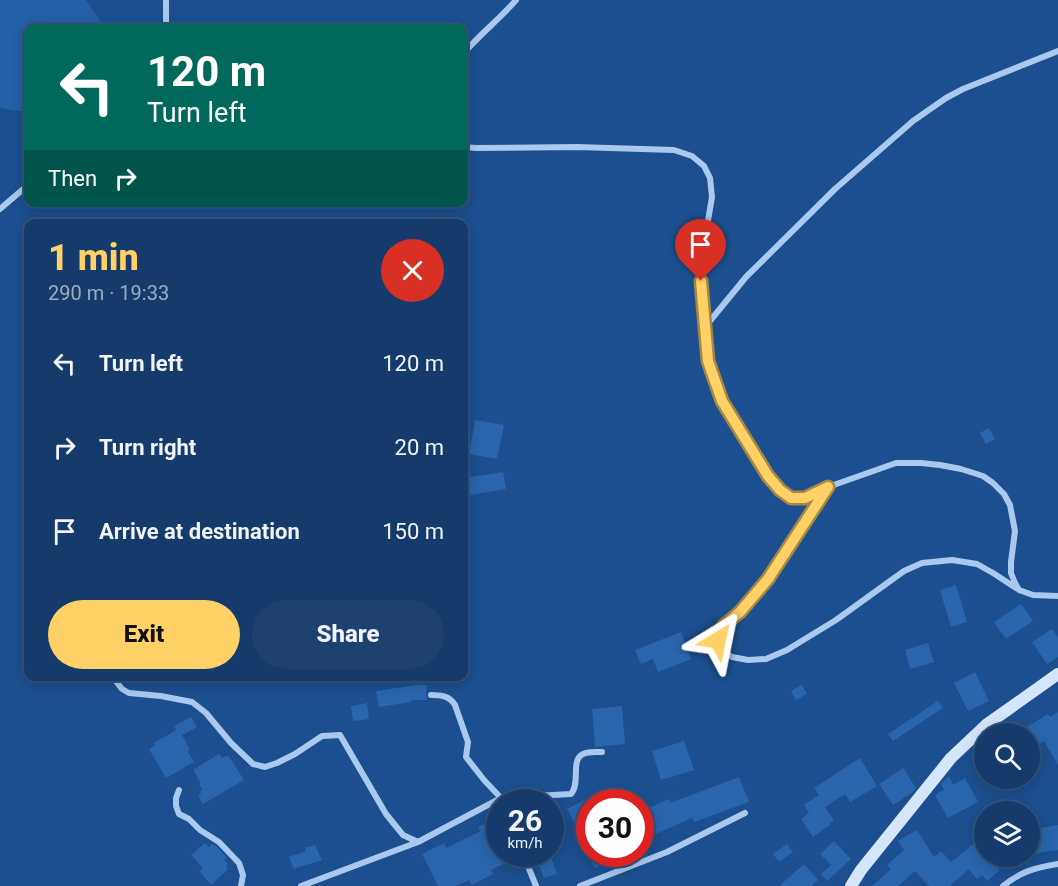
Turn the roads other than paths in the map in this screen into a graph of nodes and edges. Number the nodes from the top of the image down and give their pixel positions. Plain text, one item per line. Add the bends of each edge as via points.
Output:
1 (166, 0) edge
2 (516, 0) edge
3 (166, 24) edge
4 (468, 48) edge
5 (1058, 51) edge
6 (468, 147) edge
7 (24, 188) edge
8 (0, 209) edge
9 (705, 327) junction
10 (828, 487) junction
11 (1019, 590) junction
12 (1058, 596) edge
13 (1058, 674) edge
14 (116, 681) edge
15 (431, 695) dead end
16 (602, 752) dead end
17 (492, 789) edge
18 (179, 790) dead end
19 (564, 795) edge
20 (486, 808) edge
21 (745, 813) dead end
22 (418, 842) junction
23 (1058, 864) edge
24 (528, 867) edge
25 (241, 886) edge
26 (301, 886) edge
27 (536, 886) edge
28 (580, 886) edge
29 (851, 886) edge
30 (1003, 886) edge

1 - 3 street
2 - 4 street
5 - 9 street via 963,89 913,121 835,189 746,278
6 - 9 street via 674,150 692,156 710,178 712,197 701,281
7 - 8 street
9 - 10 street via 708,361 722,401 768,476 791,498 805,498
10 - 11 street via 896,463 939,465 983,476 1004,494 1010,505 1015,531 1011,573
10 - 11 street via 768,579 719,633 721,650 732,657 766,658 787,650 922,562 952,560 977,564
11 - 12 street
13 - 29 main road via 986,725 951,758
14 - 22 street via 129,693 192,702 253,764 265,767 322,736 340,735 386,814 403,835
15 - 17 street via 452,700 468,742 466,757
16 - 19 street via 578,757 575,788 571,794
18 - 25 street via 179,814 219,842 239,863
20 - 22 street
21 - 28 street via 667,852
22 - 26 street
23 - 30 street via 1017,875
24 - 27 street

